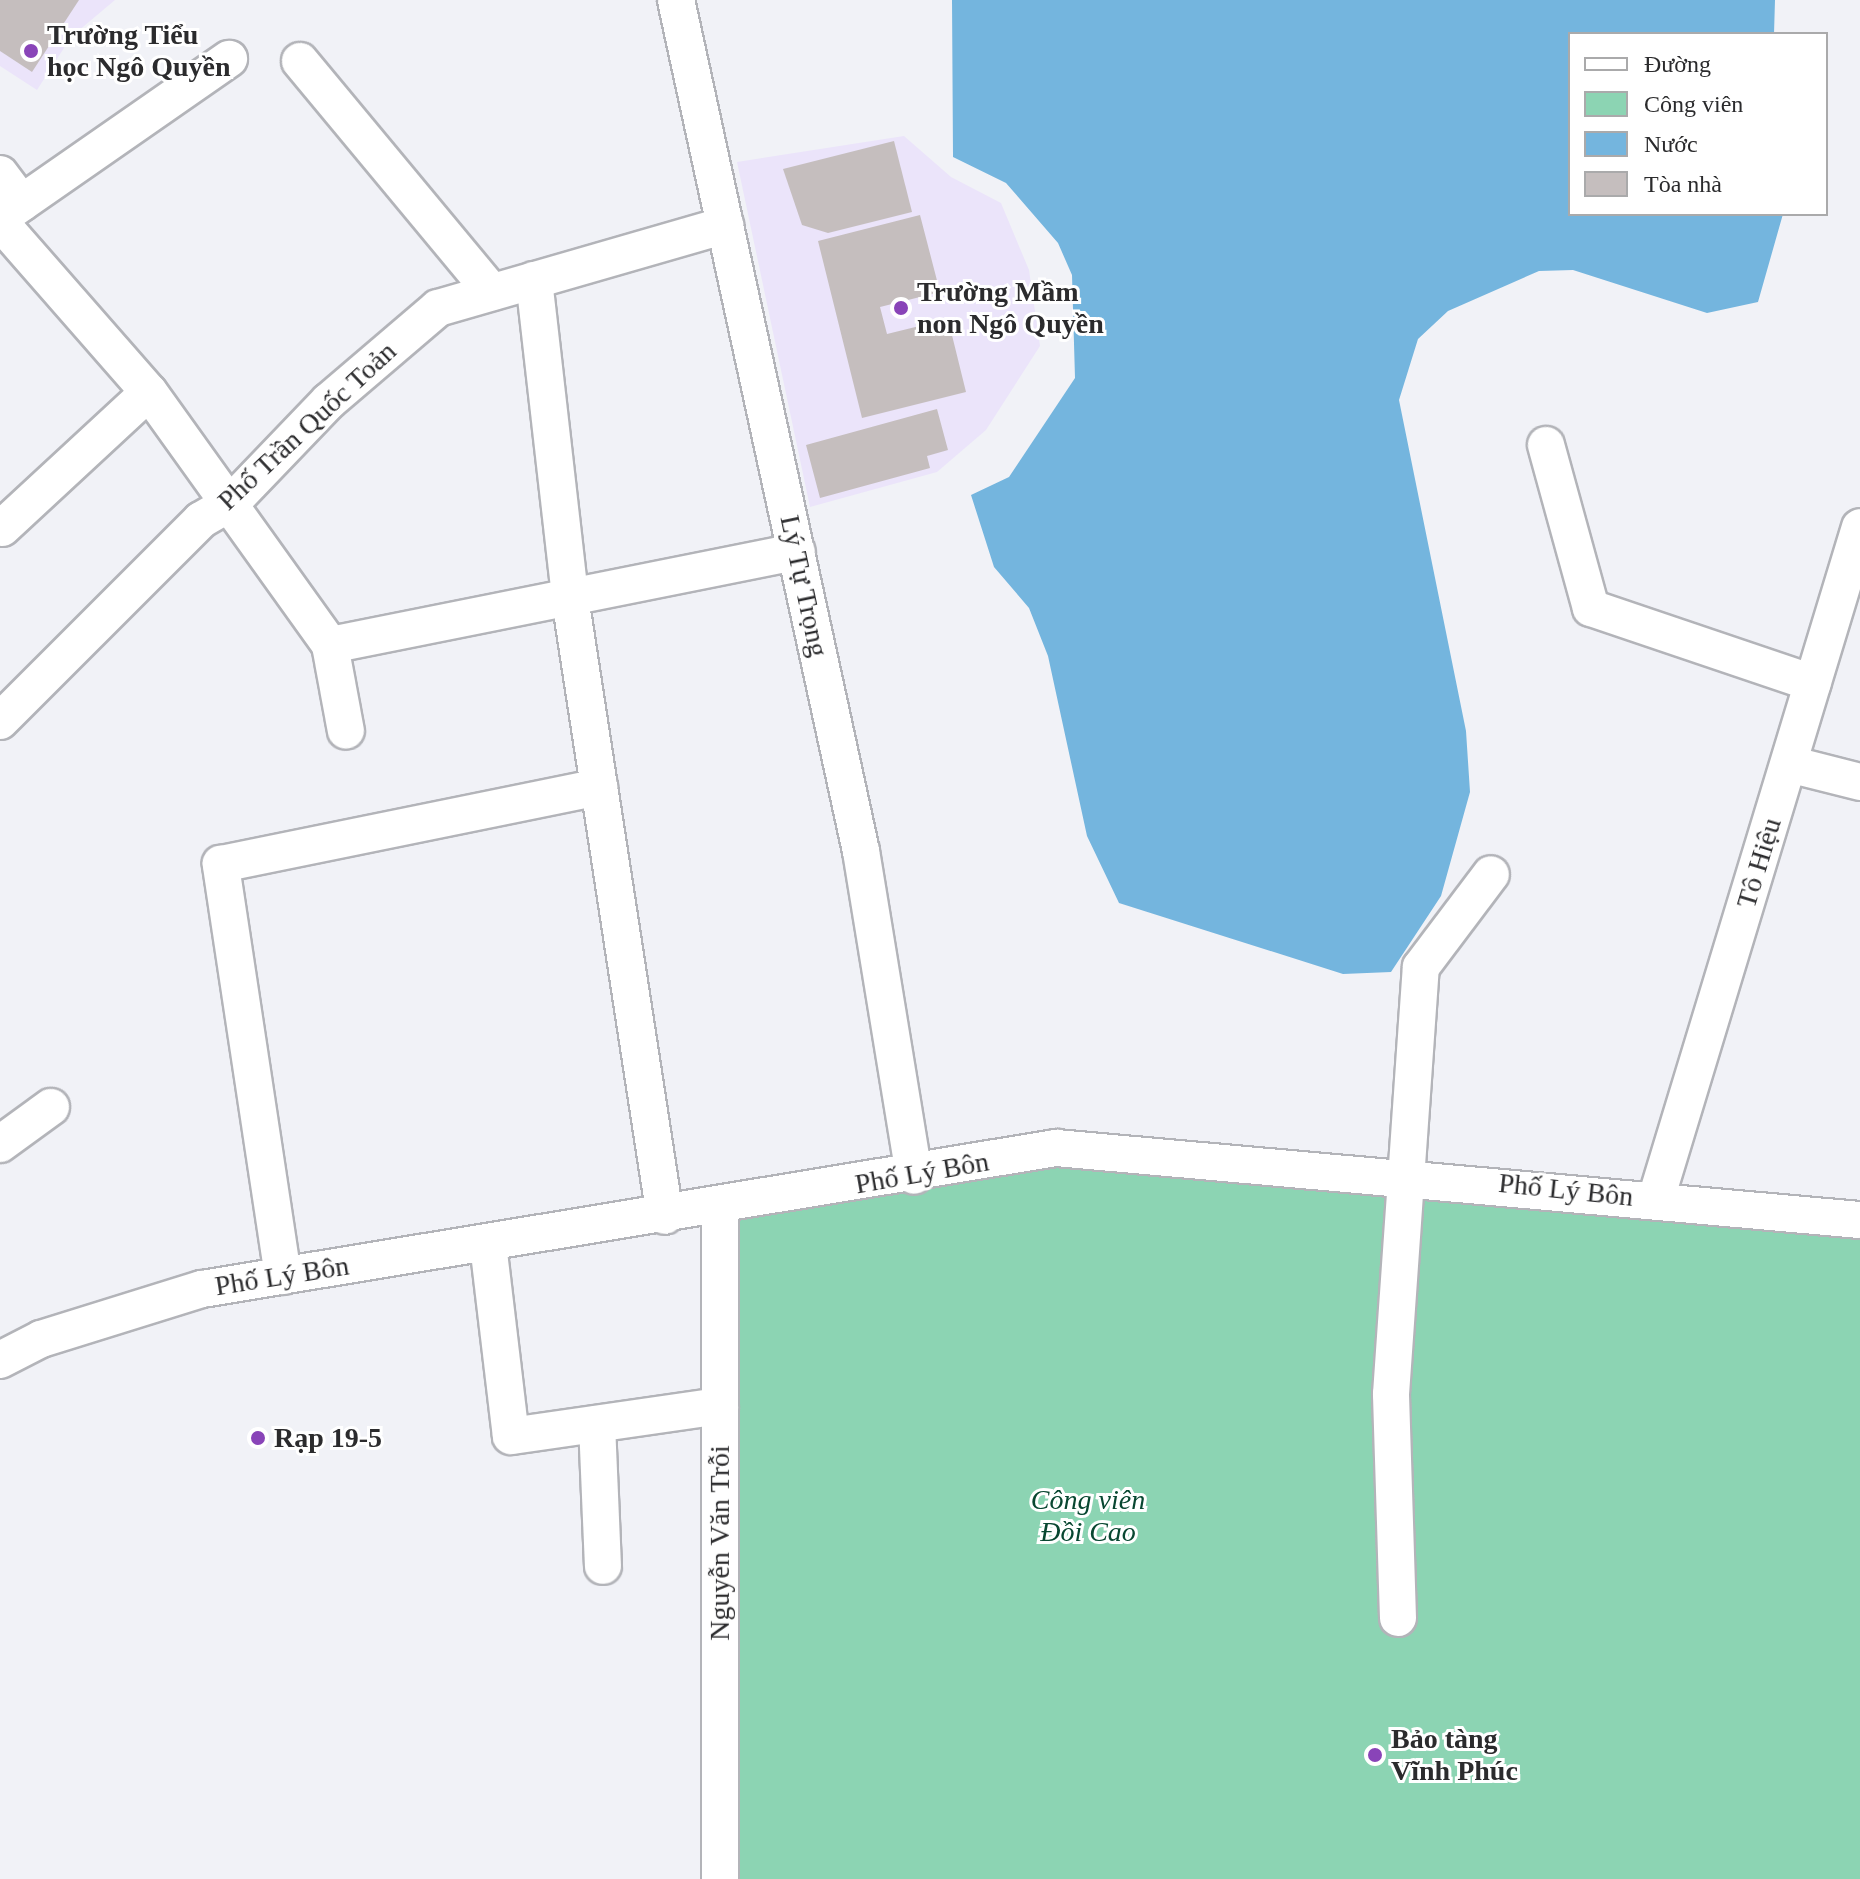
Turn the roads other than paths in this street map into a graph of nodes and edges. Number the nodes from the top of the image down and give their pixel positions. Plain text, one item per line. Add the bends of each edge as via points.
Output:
1 (676, 0) edge
2 (229, 59) dead end
3 (300, 61) dead end
4 (0, 174) edge
5 (7, 214) edge
6 (725, 225) junction
7 (534, 280) junction
8 (492, 292) junction
9 (149, 392) junction
10 (1546, 445) dead end
11 (232, 502) junction
12 (1860, 527) edge
13 (2, 528) dead end
14 (797, 552) junction
15 (570, 598) junction
16 (330, 645) junction
17 (1813, 683) junction
18 (0, 721) edge
19 (346, 731) dead end
20 (1789, 764) junction
21 (1860, 782) edge
22 (599, 787) junction
23 (1491, 874) dead end
24 (51, 1107) dead end
25 (0, 1144) edge
26 (914, 1176) junction
27 (1410, 1176) junction
28 (1656, 1199) junction
29 (720, 1207) junction
30 (665, 1216) junction
31 (1860, 1220) edge
32 (488, 1244) junction
33 (283, 1276) junction
34 (0, 1360) edge
35 (720, 1406) junction
36 (597, 1424) junction
37 (603, 1566) dead end
38 (1398, 1618) dead end
39 (720, 1879) edge

1 - 6 street, Lý Tự Trọng
2 - 5 street
3 - 8 street
4 - 5 street
5 - 9 street
6 - 7 street, Phố Trần Quốc Toản
6 - 14 street, Lý Tự Trọng
7 - 8 street, Phố Trần Quốc Toản
7 - 15 street
8 - 11 street, Phố Trần Quốc Toản via 438,308 329,401
9 - 11 street
9 - 13 street
10 - 17 street via 1591,608
11 - 16 street
11 - 18 street, Phố Trần Quốc Toản via 201,520
12 - 17 street, Tô Hiệu
14 - 15 street
14 - 26 street, Lý Tự Trọng via 861,851
15 - 16 street
15 - 22 street
16 - 19 street
17 - 20 street, Tô Hiệu
20 - 21 street
20 - 28 street, Tô Hiệu
22 - 30 street
22 - 33 street via 221,864
23 - 27 street via 1421,967
24 - 25 street
26 - 27 street, Phố Lý Bôn via 1056,1148
26 - 29 street, Phố Lý Bôn
27 - 28 street, Phố Lý Bôn
27 - 38 street via 1391,1394
28 - 31 street, Phố Lý Bôn
29 - 30 street, Phố Lý Bôn
29 - 35 street, Nguyễn Văn Trỗi
30 - 32 street, Phố Lý Bôn
32 - 33 street, Phố Lý Bôn
32 - 36 street via 511,1436
33 - 34 street, Phố Lý Bôn via 202,1289 41,1339
35 - 36 street
35 - 39 street, Nguyễn Văn Trỗi
36 - 37 street

